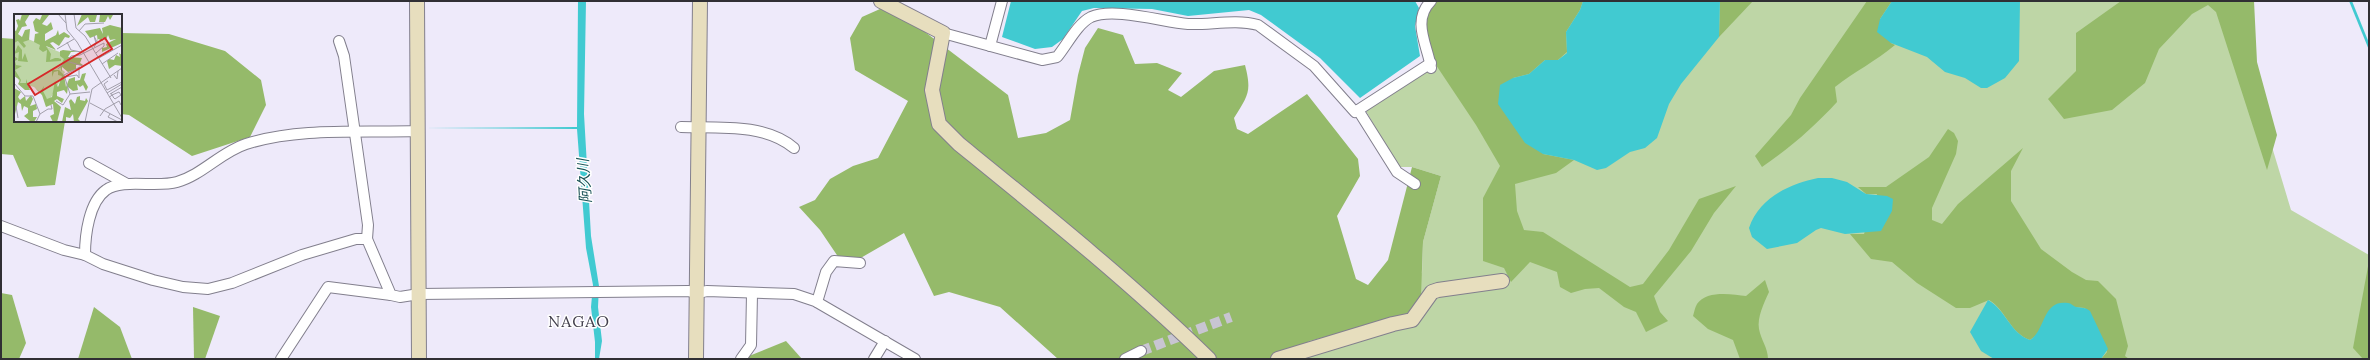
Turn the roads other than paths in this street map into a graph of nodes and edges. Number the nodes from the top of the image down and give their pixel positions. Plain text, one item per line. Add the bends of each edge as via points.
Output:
1 (417, 1) edge
2 (700, 1) edge
3 (881, 1) edge
4 (1002, 1) edge
5 (1426, 3) edge
6 (943, 33) junction
7 (338, 41) dead end
8 (990, 46) junction
9 (1358, 110) junction
10 (681, 127) dead end
11 (699, 128) junction
12 (418, 131) junction
13 (354, 133) junction
14 (794, 148) dead end
15 (89, 163) dead end
16 (126, 184) junction
17 (1414, 184) dead end
18 (1, 226) edge
19 (367, 239) junction
20 (85, 255) junction
21 (860, 263) dead end
22 (1502, 281) dead end
23 (698, 293) junction
24 (419, 294) junction
25 (752, 294) junction
26 (391, 295) junction
27 (817, 302) junction
28 (885, 341) junction
29 (1142, 351) tunnel mouth
30 (281, 359) edge
31 (419, 359) edge
32 (696, 359) edge
33 (741, 359) edge
34 (874, 359) edge
35 (915, 359) edge
36 (1126, 359) edge
37 (1209, 359) edge
38 (1278, 359) edge

1 - 12 street
2 - 11 street
3 - 6 street
4 - 8 street
5 - 9 street via 1421,22 1423,42 1431,66
6 - 8 street
6 - 37 street via 932,90 939,124 959,144 1178,328
7 - 13 street via 344,56
8 - 9 street via 1042,60 1057,57 1084,22 1092,17 1113,14 1188,24 1248,23 1258,26 1314,66 1355,112
9 - 17 street via 1397,172
10 - 11 street
11 - 14 street via 755,130 787,142
11 - 23 street
12 - 13 street
12 - 24 street
13 - 16 street via 288,135 245,145 177,182
13 - 19 street via 368,225
15 - 16 street
16 - 20 street via 106,189 94,204
18 - 20 street via 64,250
19 - 20 street via 356,239 302,255 232,283 208,289 183,287 153,280 103,264
19 - 26 street
21 - 27 street via 834,261 826,272
22 - 38 street via 1432,292 1412,320
23 - 24 street via 688,291
23 - 25 street
23 - 32 street
24 - 26 street via 400,297
24 - 31 street
25 - 27 street via 794,294
25 - 33 street via 751,345
26 - 30 street via 328,287
27 - 28 street
28 - 34 street
28 - 35 street
29 - 36 street

